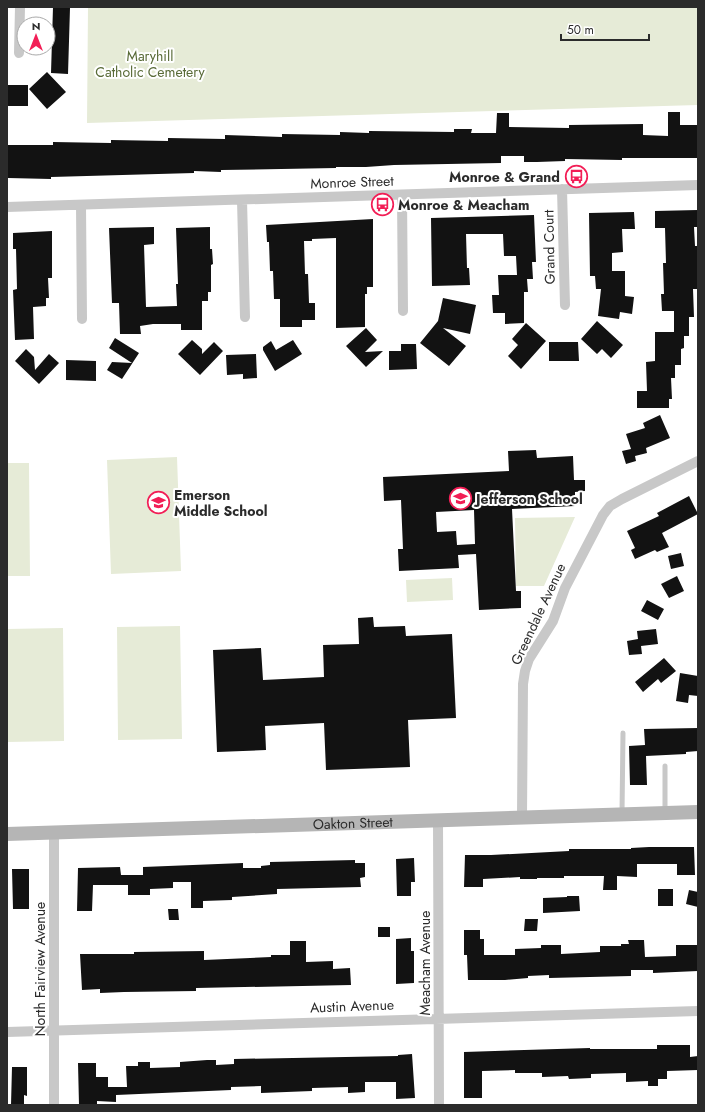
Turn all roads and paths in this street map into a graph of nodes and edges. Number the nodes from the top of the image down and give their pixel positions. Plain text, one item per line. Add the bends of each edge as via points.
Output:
1 (698, 185) edge
2 (562, 189) junction
3 (402, 195) junction
4 (242, 200) junction
5 (81, 205) junction
6 (7, 207) edge
7 (565, 305) dead end
8 (403, 311) dead end
9 (245, 318) dead end
10 (82, 319) dead end
11 (698, 461) edge
12 (623, 733) dead end
13 (666, 766) dead end
14 (698, 812) edge
15 (665, 813) junction
16 (622, 814) junction
17 (522, 818) junction
18 (438, 820) junction
19 (54, 832) junction
20 (7, 834) edge
21 (698, 1011) edge
22 (440, 1018) junction
23 (54, 1030) junction
24 (7, 1032) edge
25 (54, 1105) edge
26 (439, 1105) edge

1 - 2 street, Monroe Street
2 - 3 street, Monroe Street
2 - 7 street, Grand Court
3 - 4 street, Monroe Street
3 - 8 street
4 - 5 street, Monroe Street
4 - 9 street
5 - 6 street, Monroe Street
5 - 10 street
11 - 17 street, Greendale Avenue via 610,506 565,588 553,621 529,659 523,684
12 - 16 lane
13 - 15 lane
14 - 15 main road, Oakton Street
15 - 16 main road, Oakton Street
16 - 17 main road, Oakton Street
17 - 18 main road, Oakton Street
18 - 19 main road, Oakton Street
18 - 22 street, Meacham Avenue
19 - 20 main road, Oakton Street
19 - 23 street, North Fairview Avenue
21 - 22 street, Austin Avenue
22 - 23 street, Austin Avenue
22 - 26 street, Meacham Avenue
23 - 24 street, Austin Avenue
23 - 25 street, North Fairview Avenue

